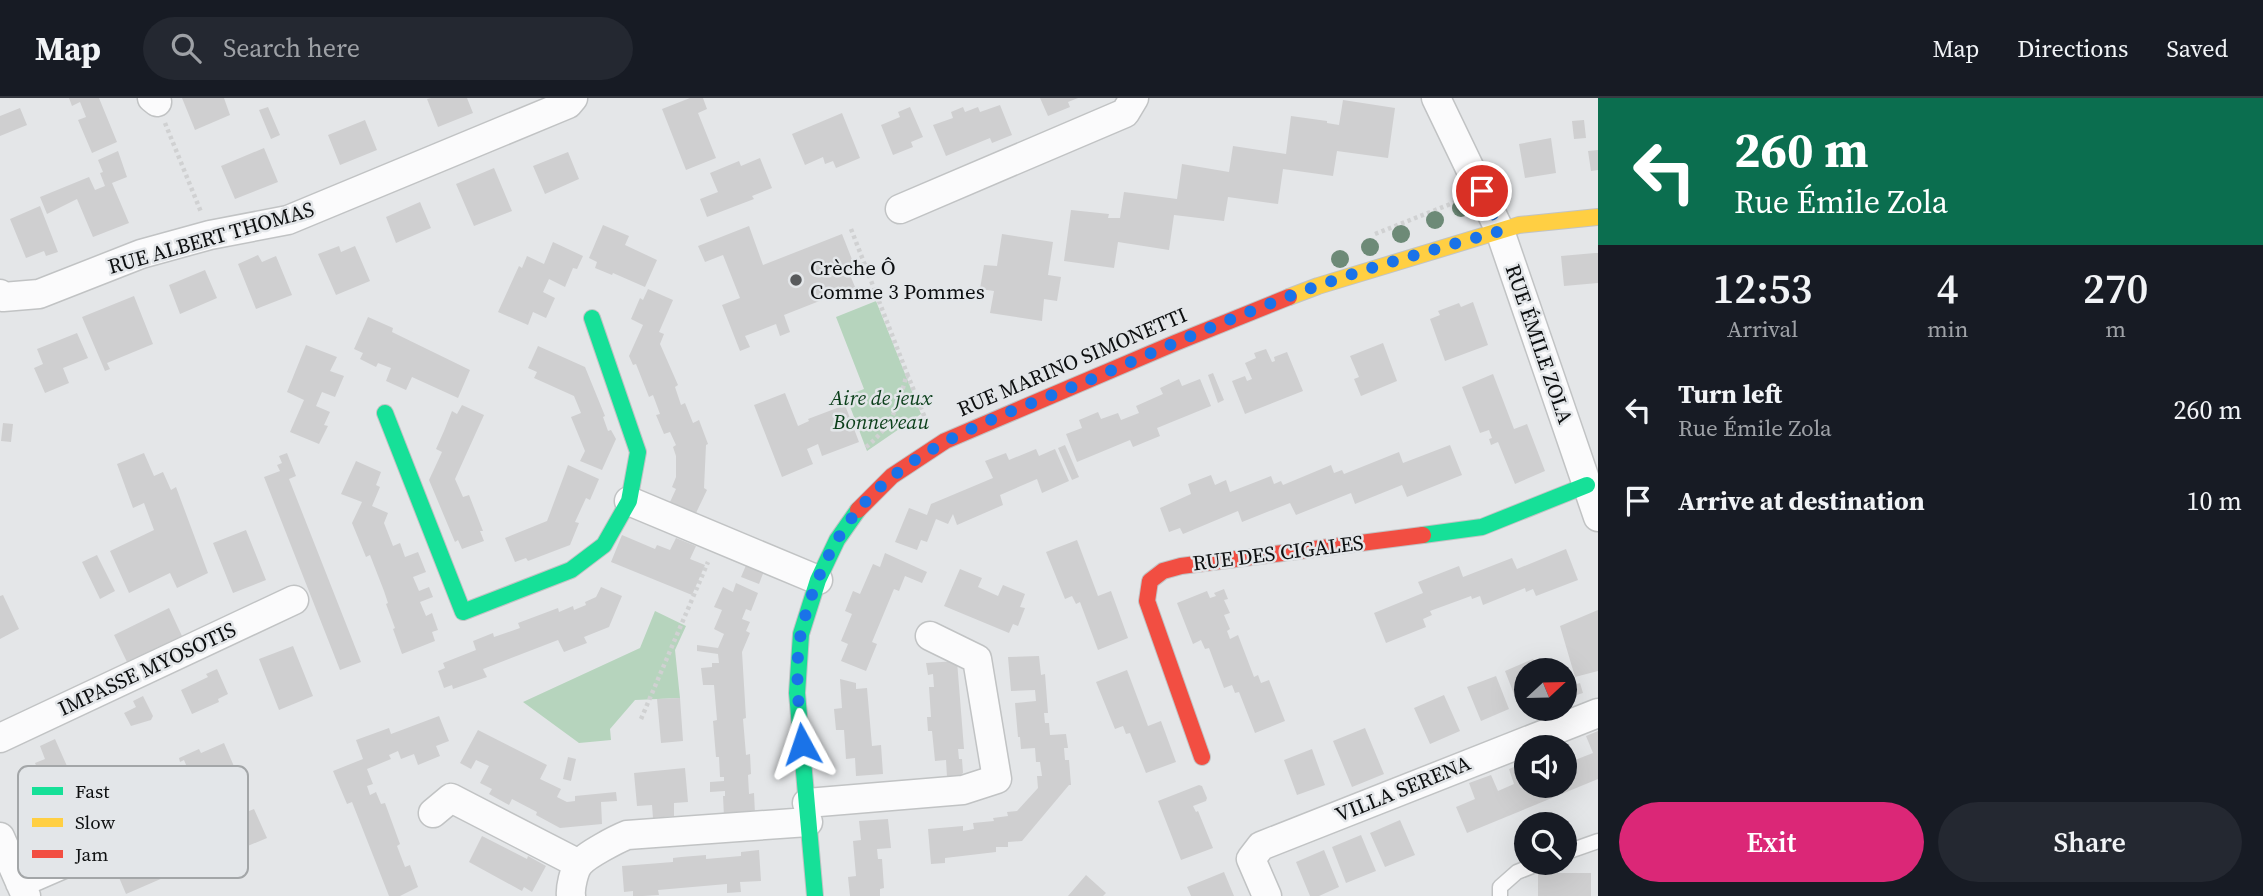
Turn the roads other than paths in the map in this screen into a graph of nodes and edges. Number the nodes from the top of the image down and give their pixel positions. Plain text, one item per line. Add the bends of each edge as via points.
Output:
1 (573, 98) edge
2 (1135, 98) edge
3 (1436, 98) edge
4 (900, 209) dead end
5 (1598, 216) edge
6 (1500, 231) junction
7 (0, 294) edge
8 (592, 318) dead end
9 (385, 413) dead end
10 (1587, 485) junction
11 (629, 501) junction
12 (1598, 517) edge
13 (818, 580) junction
14 (294, 600) dead end
15 (930, 636) dead end
16 (1598, 713) edge
17 (0, 738) edge
18 (1202, 757) dead end
19 (808, 812) junction
20 (433, 813) dead end
21 (0, 837) edge
22 (1598, 841) edge
23 (1577, 848) edge
24 (579, 864) junction
25 (1514, 875) edge
26 (47, 878) edge
27 (23, 890) edge
28 (570, 896) edge
29 (815, 896) edge
30 (1266, 896) edge
31 (1500, 896) edge

1 - 7 street, RUE ALBERT THOMAS via 568,104 288,220 141,254 39,293
2 - 4 street via 1125,113
3 - 6 street, RUE ÉMILE ZOLA
5 - 6 street, RUE MARINO SIMONETTI
6 - 10 street, RUE ÉMILE ZOLA
6 - 13 street, RUE MARINO SIMONETTI via 1318,286 944,441 892,476 859,509 837,540
8 - 11 street via 638,452
9 - 11 street via 463,612 572,570 604,545
10 - 12 street, RUE ÉMILE ZOLA
10 - 18 street, RUE DES CIGALES via 1482,527 1163,571 1150,581 1147,600
11 - 13 street
13 - 19 street, RUE MARINO SIMONETTI via 801,634 797,693
14 - 17 street, IMPASSE MYOSOTIS
15 - 19 street via 977,659 997,779 963,790
16 - 30 street, VILLA SERENA via 1261,845 1251,859
19 - 24 street via 627,835
19 - 29 street, RUE MARINO SIMONETTI
20 - 24 street via 451,798
21 - 27 street
22 - 23 lane
24 - 28 street
25 - 31 lane via 1500,887
26 - 27 street

